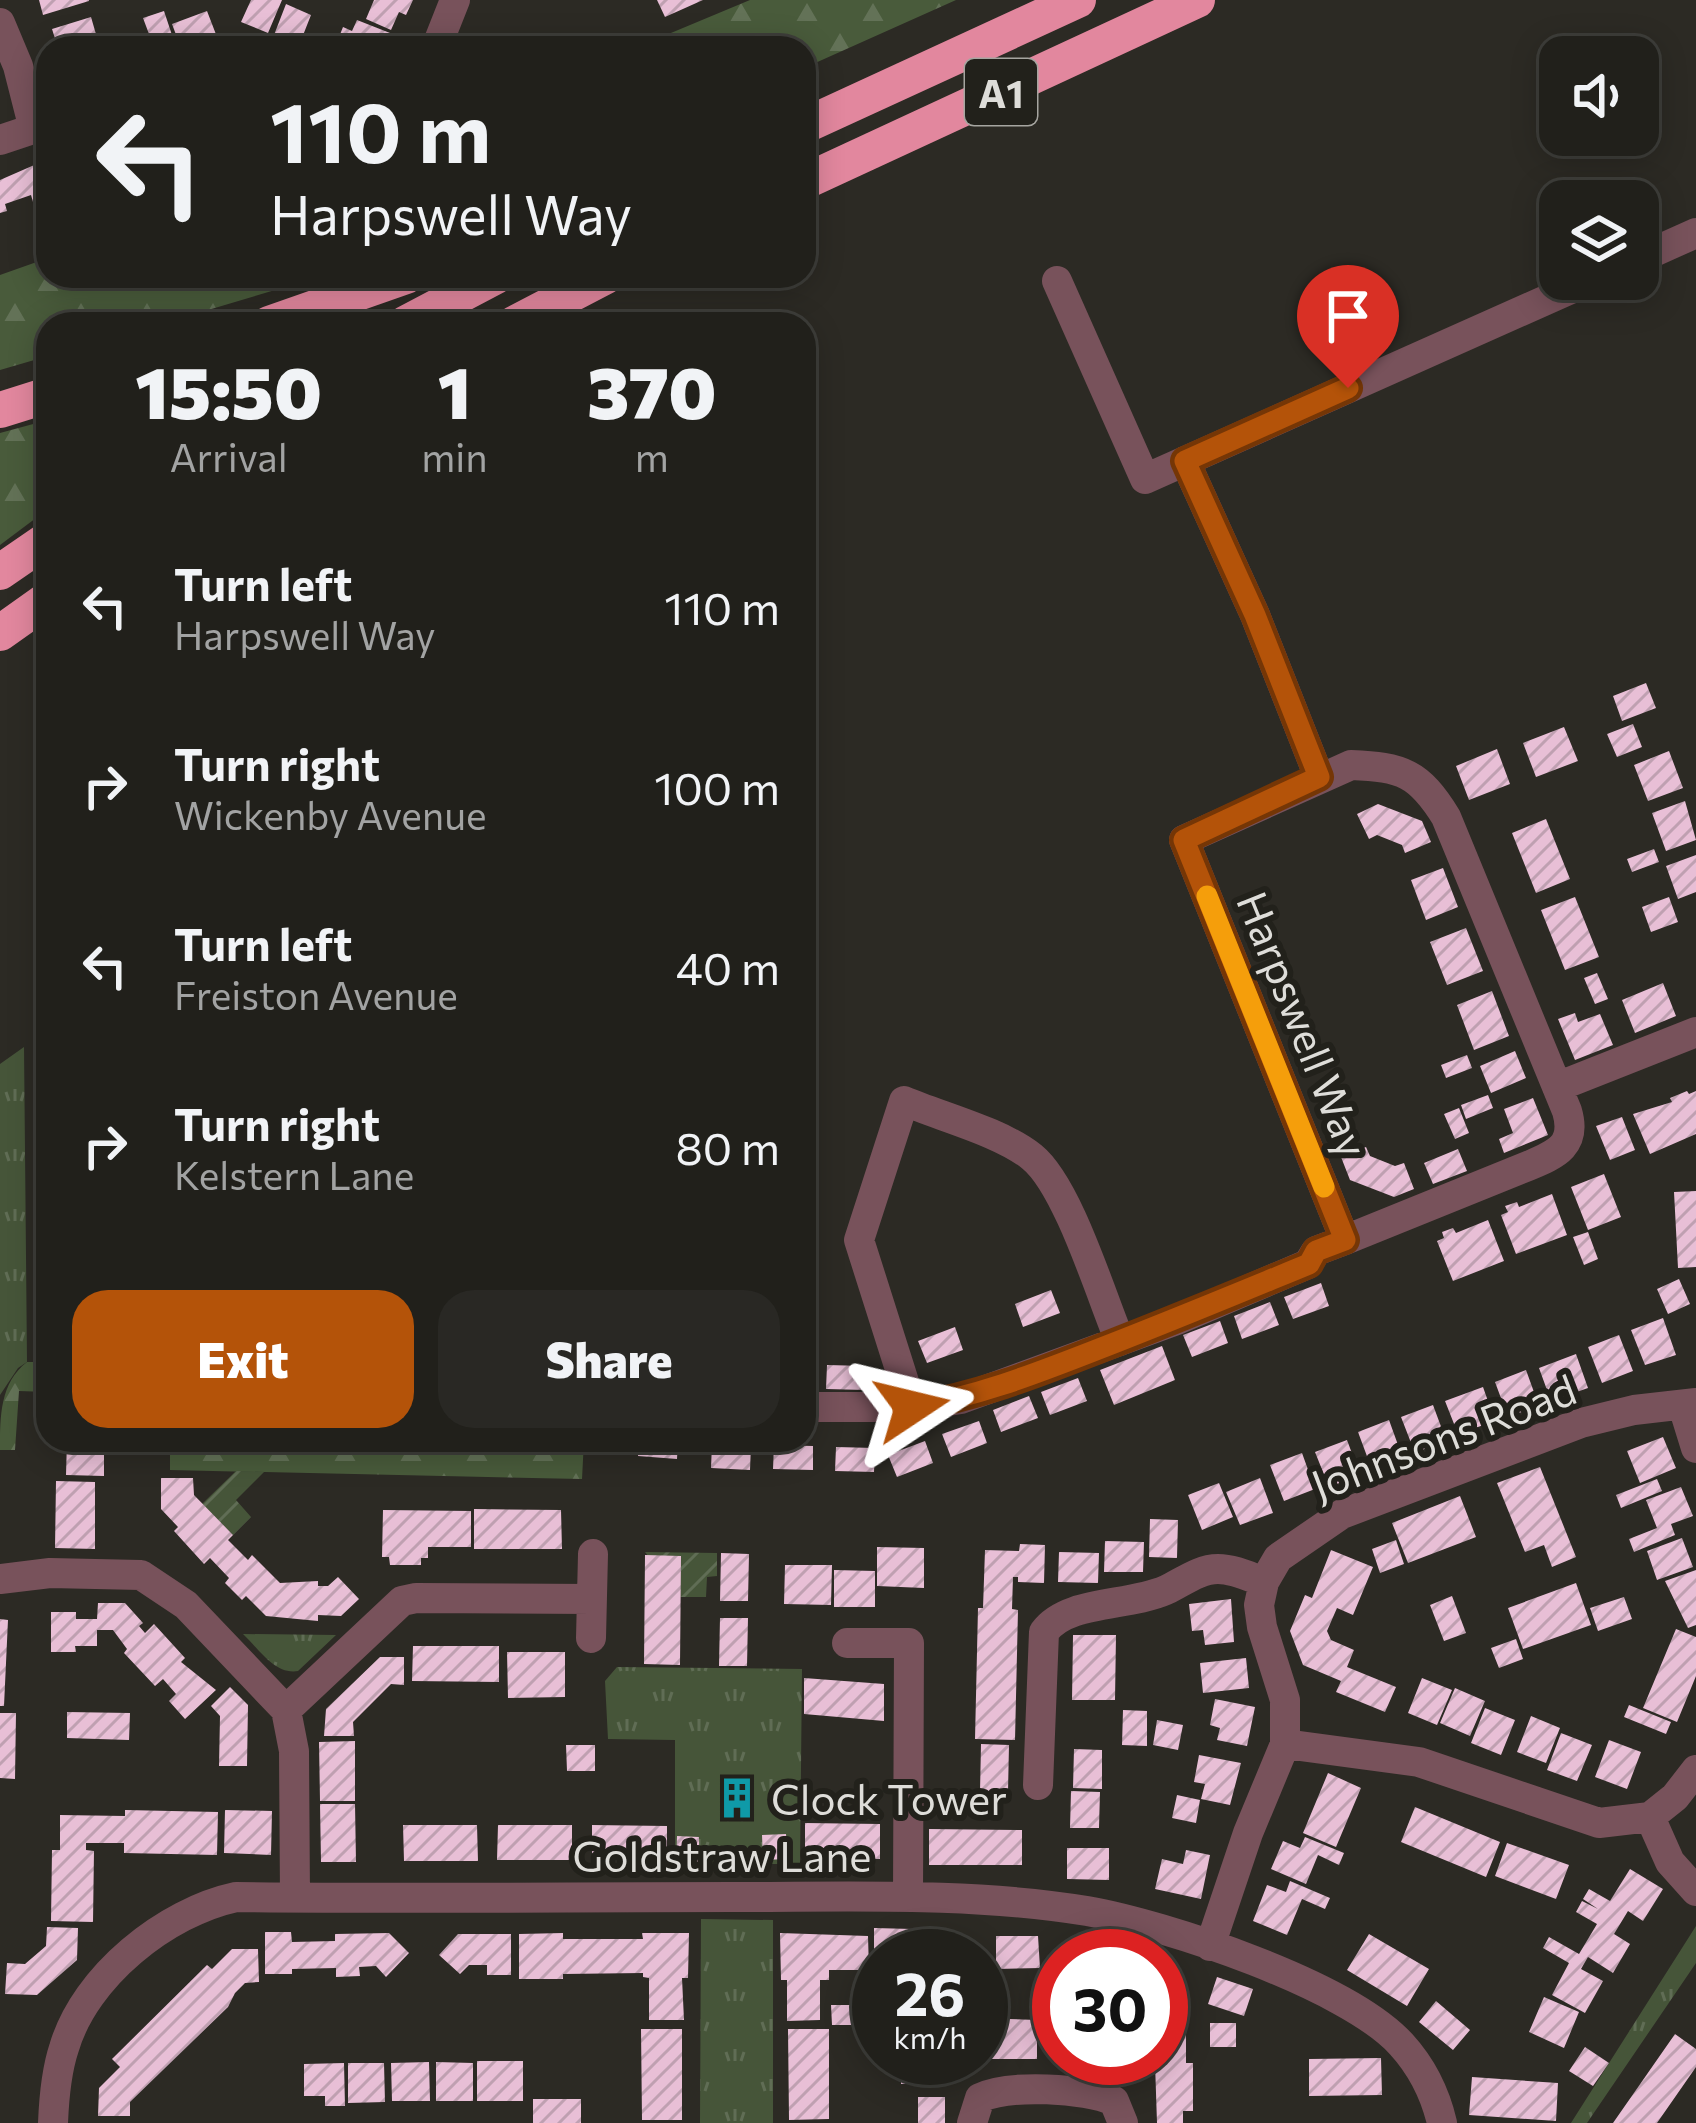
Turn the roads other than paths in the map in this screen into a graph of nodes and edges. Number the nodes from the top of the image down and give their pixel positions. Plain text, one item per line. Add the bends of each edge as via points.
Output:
1 (454, 0) edge
2 (1078, 0) edge
3 (1197, 0) edge
4 (0, 23) edge
5 (440, 36) edge
6 (36, 113) edge
7 (816, 120) edge
8 (36, 128) edge
9 (0, 140) edge
10 (816, 176) edge
11 (1696, 233) edge
12 (1659, 250) edge
13 (1057, 280) dead end
14 (372, 288) edge
15 (473, 288) edge
16 (583, 288) edge
17 (1546, 300) edge
18 (303, 312) edge
19 (428, 312) edge
20 (537, 312) edge
21 (36, 398) edge
22 (0, 410) edge
23 (1185, 461) junction
24 (36, 547) edge
25 (0, 572) edge
26 (36, 607) edge
27 (0, 632) edge
28 (1319, 777) junction
29 (1696, 1032) edge
30 (1557, 1087) junction
31 (1345, 1240) junction
32 (1120, 1341) junction
33 (1689, 1405) edge
34 (816, 1407) edge
35 (912, 1407) junction
36 (1696, 1448) edge
37 (593, 1554) dead end
38 (0, 1579) edge
39 (1264, 1582) junction
40 (592, 1599) junction
41 (591, 1638) dead end
42 (847, 1642) dead end
43 (286, 1711) junction
44 (1285, 1744) junction
45 (1696, 1770) edge
46 (1038, 1785) dead end
47 (1650, 1817) junction
48 (1696, 1891) edge
49 (908, 1897) junction
50 (295, 1898) junction
51 (1210, 1946) junction
52 (53, 2123) edge
53 (972, 2123) edge
54 (1123, 2123) edge
55 (1442, 2123) edge

1 - 5 street
2 - 7 highway, A1
3 - 10 highway, A1
4 - 6 street
8 - 9 street
11 - 12 street
13 - 23 street via 1144,479
14 - 18 highway
15 - 19 highway
16 - 20 highway
17 - 23 street
21 - 22 highway
23 - 28 street
24 - 25 highway
26 - 27 highway
28 - 30 street via 1351,765 1381,766 1416,778 1431,793
28 - 31 street, Harpswell Way via 1184,840
29 - 30 street
30 - 31 street via 1571,1126 1557,1154
31 - 32 street via 1316,1251 1309,1264
32 - 35 street via 961,1400
32 - 35 street via 1044,1169 1016,1147 904,1101 859,1240
33 - 36 street
33 - 39 street, Johnsons Road via 1581,1423 1342,1514 1291,1545
34 - 35 street
37 - 40 street
38 - 43 street via 141,1576 186,1605
39 - 44 street via 1259,1605 1285,1700
39 - 46 street via 1222,1568 1204,1571 1128,1604 1054,1618 1044,1632
40 - 41 street
40 - 43 street via 402,1601
42 - 49 street via 909,1643
43 - 50 street via 294,1750
44 - 47 street via 1419,1762 1599,1823
44 - 51 street
45 - 47 street
47 - 48 street via 1670,1862
49 - 50 street, Goldstraw Lane
49 - 51 street, Goldstraw Lane via 1084,1911
50 - 52 street, Goldstraw Lane via 203,1904 134,1951 102,1984 65,2044
51 - 55 street, Goldstraw Lane via 1364,2012 1428,2079
53 - 54 street via 980,2098 994,2091 1095,2092 1114,2101

